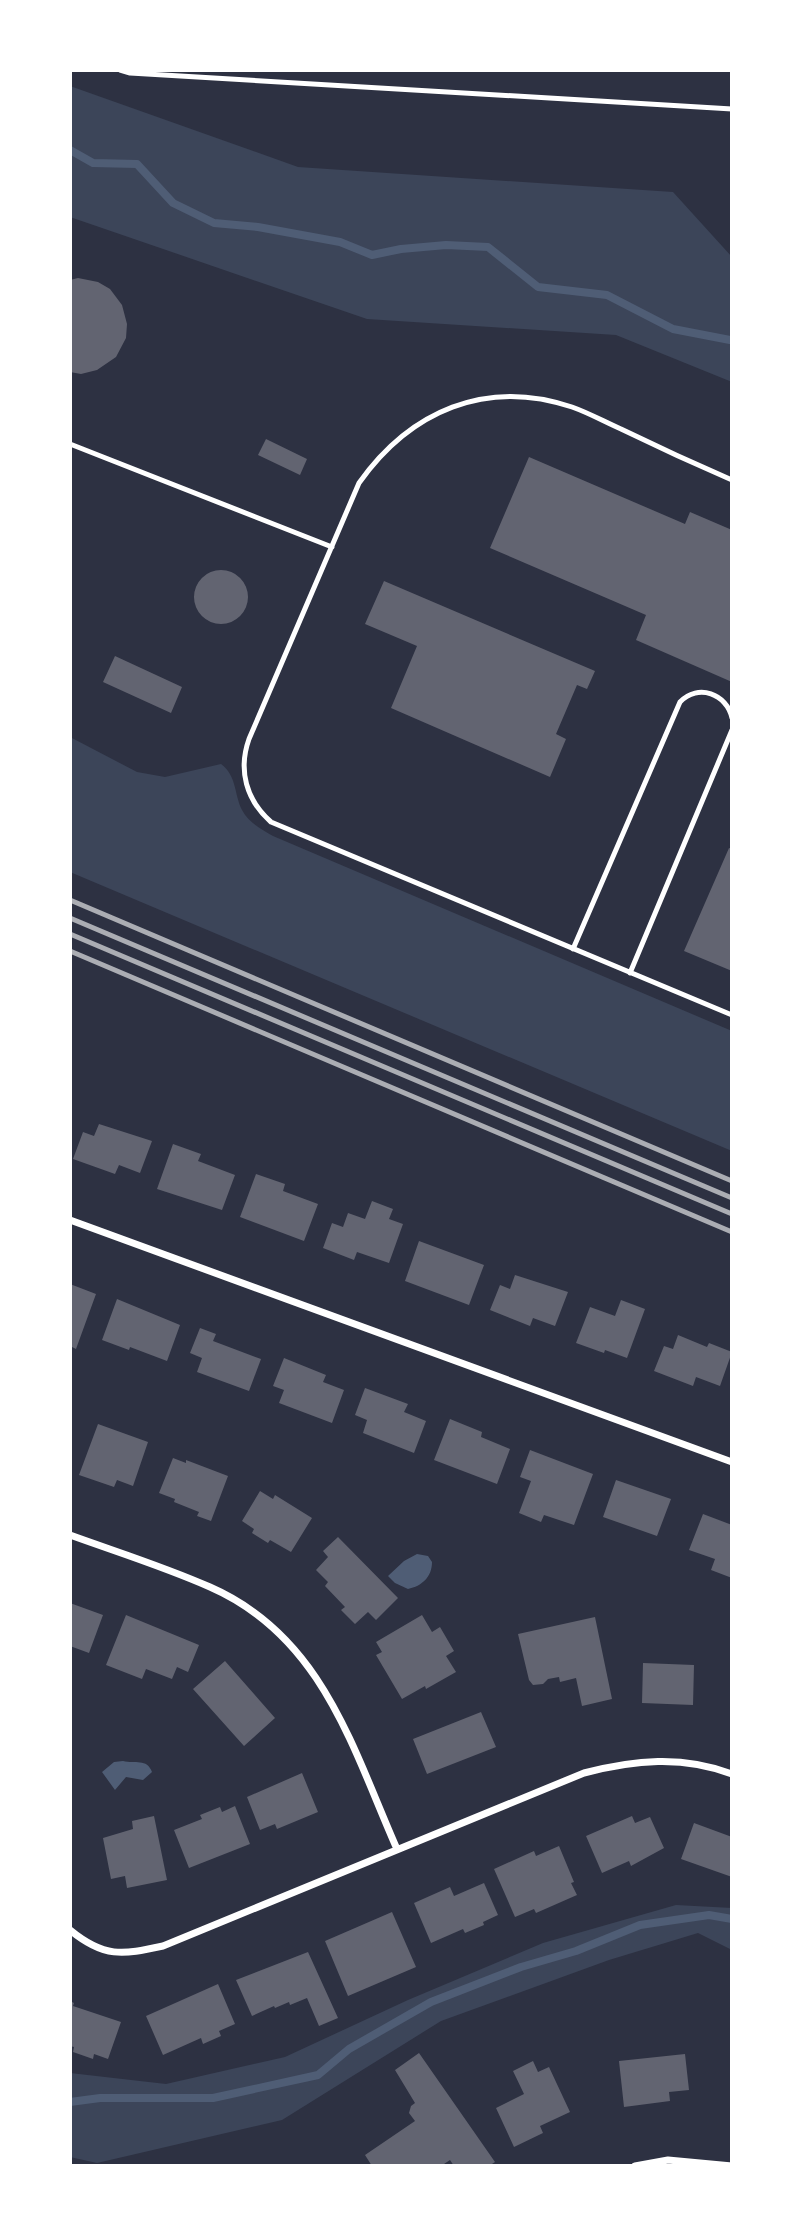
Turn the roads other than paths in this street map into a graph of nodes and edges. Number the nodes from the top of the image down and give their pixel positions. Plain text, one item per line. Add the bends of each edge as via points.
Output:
1 (120, 70) edge
2 (732, 109) edge
3 (70, 444) edge
4 (732, 480) edge
5 (332, 547) junction
6 (732, 718) edge
7 (732, 730) edge
8 (573, 949) junction
9 (630, 973) junction
10 (732, 1015) edge
11 (70, 1220) edge
12 (732, 1462) edge
13 (70, 1535) edge
14 (732, 1774) edge
15 (397, 1849) junction
16 (70, 1930) edge
17 (635, 2166) edge
18 (732, 2166) edge

1 - 2 lane
3 - 5 lane
4 - 5 lane via 573,408 511,396 479,399 424,421 398,437 377,458 359,483
5 - 8 lane via 243,755 254,804 271,822
6 - 8 lane via 726,704 708,693 687,694 680,702
7 - 9 lane
8 - 9 lane
9 - 10 lane
11 - 12 street
13 - 15 street via 211,1587 278,1630 303,1657 342,1720
14 - 15 street via 685,1762 620,1764 584,1773
15 - 16 street via 163,1946 108,1952
17 - 18 street via 668,2160

